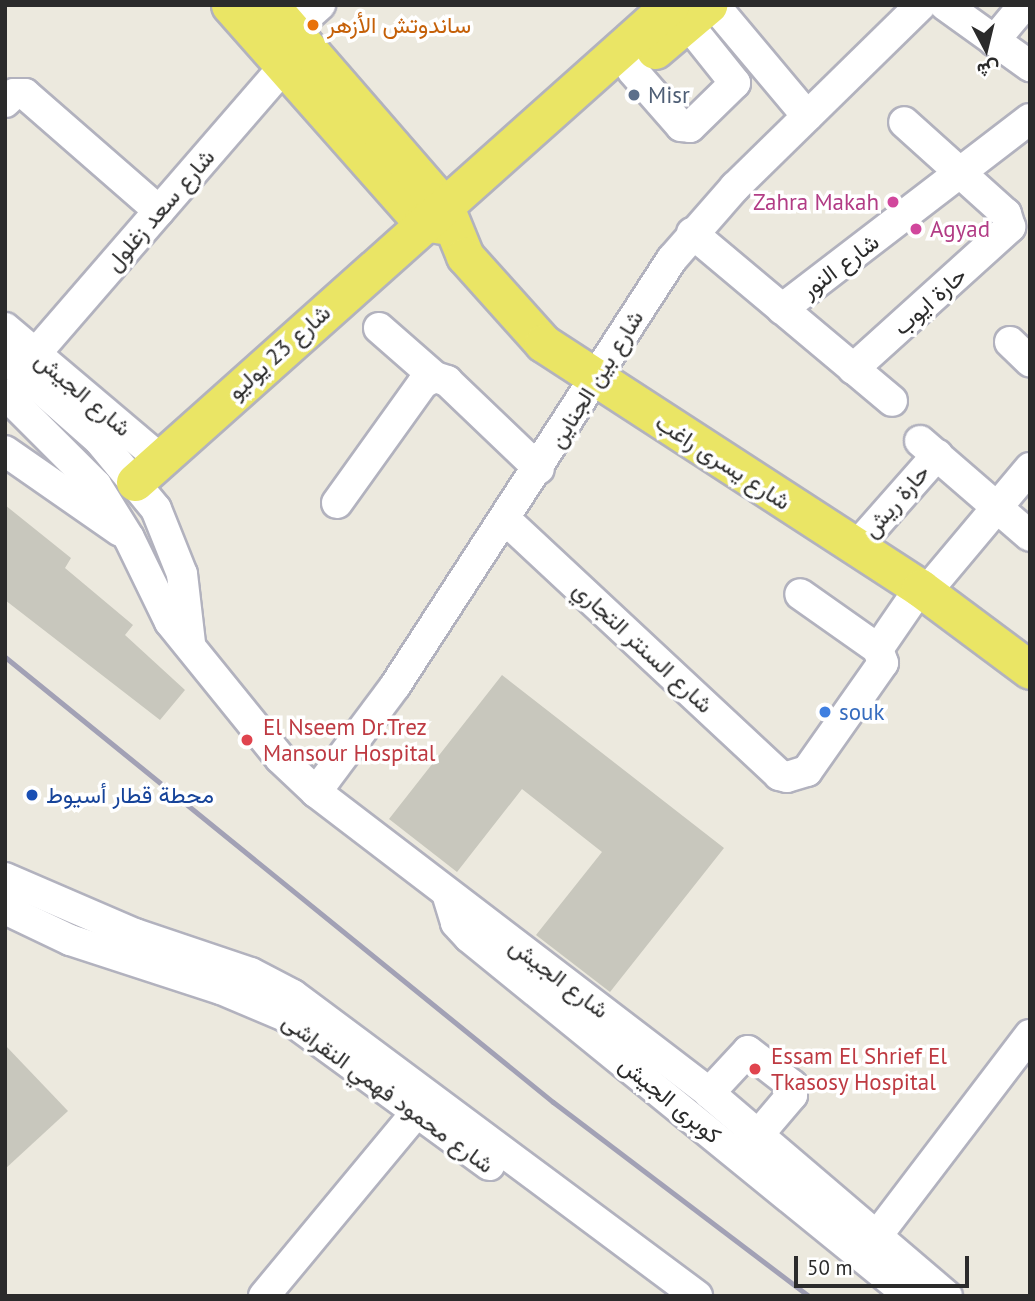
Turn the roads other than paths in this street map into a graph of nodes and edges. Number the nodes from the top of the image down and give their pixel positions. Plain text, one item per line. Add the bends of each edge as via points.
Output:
1 (230, 5) edge
2 (320, 5) edge
3 (921, 5) edge
4 (945, 5) edge
5 (1024, 5) edge
6 (695, 10) edge
7 (281, 18) edge
8 (994, 41) junction
9 (285, 66) junction
10 (1030, 66) edge
11 (632, 70) junction
12 (5, 102) edge
13 (807, 116) junction
14 (1030, 119) edge
15 (904, 122) dead end
16 (964, 173) junction
17 (159, 211) junction
18 (439, 216) junction
19 (692, 233) junction
20 (782, 309) junction
21 (5, 328) edge
22 (379, 328) dead end
23 (36, 353) junction
24 (5, 357) edge
25 (853, 369) junction
26 (435, 377) junction
27 (596, 381) junction
28 (892, 401) dead end
29 (16, 403) edge
30 (5, 451) edge
31 (139, 462) junction
32 (1030, 468) edge
33 (539, 469) junction
34 (337, 503) dead end
35 (997, 507) junction
36 (506, 520) junction
37 (1030, 536) edge
38 (129, 538) junction
39 (856, 547) junction
40 (923, 590) junction
41 (800, 594) dead end
42 (190, 643) junction
43 (878, 649) junction
44 (1026, 661) edge
45 (316, 792) junction
46 (5, 878) edge
47 (447, 893) junction
48 (5, 909) edge
49 (1030, 1035) edge
50 (709, 1093) junction
51 (416, 1112) junction
52 (758, 1135) junction
53 (876, 1237) junction
54 (264, 1296) edge
55 (667, 1296) edge
56 (697, 1296) edge
57 (911, 1296) edge
58 (947, 1296) edge

1 - 9 main road, شارع يسرى راغب
2 - 7 street
3 - 13 street, شارع بين الجناين
4 - 8 street
5 - 8 street
6 - 11 main road, شارع 23 يوليو
6 - 11 street via 735,83 690,127 681,126
6 - 13 street
6 - 18 main road, شارع 23 يوليو
7 - 18 main road, شارع يسرى راغب
8 - 10 street
9 - 17 street, شارع سعد زغلول
9 - 18 main road, شارع يسرى راغب
11 - 18 main road, شارع 23 يوليو
12 - 17 street via 13,94 25,94
13 - 19 street, شارع بين الجناين
14 - 16 street, شارع النور
15 - 16 street
16 - 20 street, شارع النور
16 - 25 street, حارة ايوب via 1006,214 1006,233
17 - 23 street, شارع سعد زغلول
18 - 27 main road, شارع يسرى راغب via 496,296 543,342
18 - 31 main road, شارع 23 يوليو
19 - 20 street
19 - 27 street, شارع بين الجناين
20 - 25 street
21 - 23 street, شارع الجيش
22 - 26 street
23 - 31 street, شارع الجيش
24 - 31 street
25 - 28 street
26 - 33 street via 447,381
26 - 34 street via 423,383
27 - 33 street, شارع بين الجناين
27 - 39 main road, شارع يسرى راغب
29 - 38 street, شارع الجيش via 96,485
30 - 38 street
31 - 42 street via 175,552 187,597
32 - 35 street
33 - 36 street, شارع بين الجناين
35 - 37 street
35 - 39 street, حارة ريش via 928,448
35 - 40 street
36 - 43 street, شارع السنتر التجاري via 779,775 794,777 807,771 882,668
36 - 45 street, شارع بين الجناين via 376,714
38 - 42 street, شارع الجيش via 162,610
39 - 40 main road, شارع يسرى راغب
40 - 43 street
40 - 44 main road, شارع يسرى راغب
41 - 43 street
42 - 45 street, شارع الجيش via 247,723
45 - 47 street, شارع الجيش
46 - 56 street via 135,934 274,983
47 - 50 street, شارع الجيش
47 - 57 street, كوبرى الجيش via 456,923 469,937
48 - 51 street, شارع محمود فهمي النقراشى via 70,940 221,989 285,1016
49 - 53 street
50 - 52 street, شارع الجيش
50 - 52 street via 748,1051 792,1085 792,1095
51 - 54 street
51 - 55 street, شارع محمود فهمي النقراشى
52 - 53 street, شارع الجيش
53 - 58 street, شارع الجيش

